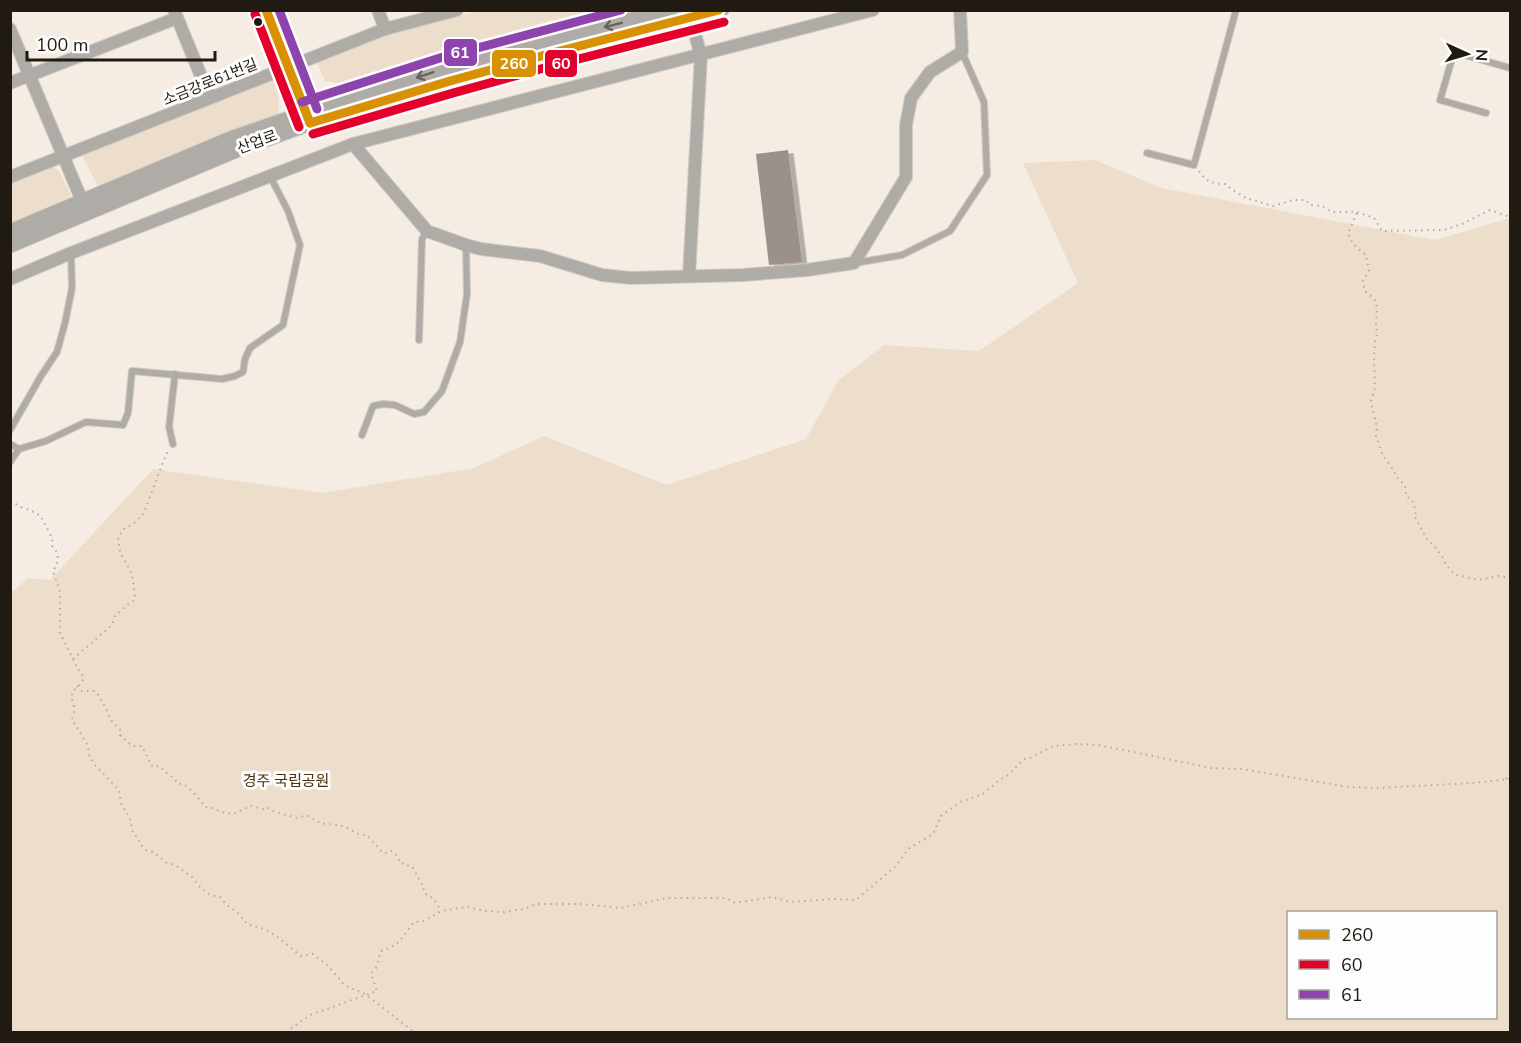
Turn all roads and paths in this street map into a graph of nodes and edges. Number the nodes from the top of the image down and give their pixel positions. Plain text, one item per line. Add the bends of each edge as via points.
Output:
1 (266, 10) edge
2 (378, 10) edge
3 (457, 10) edge
4 (670, 10) edge
5 (721, 10) edge
6 (873, 10) edge
7 (960, 10) edge
8 (1236, 10) edge
9 (176, 14) edge
10 (690, 18) junction
11 (10, 29) edge
12 (385, 29) junction
13 (962, 52) junction
14 (701, 55) junction
15 (289, 67) junction
16 (1510, 68) edge
17 (30, 76) junction
18 (10, 83) edge
19 (210, 98) junction
20 (1486, 114) dead end
21 (308, 118) junction
22 (353, 144) junction
23 (1147, 153) dead end
24 (63, 156) junction
25 (1194, 165) junction
26 (270, 176) junction
27 (10, 177) edge
28 (84, 207) junction
29 (1357, 213) junction
30 (1510, 217) edge
31 (427, 231) junction
32 (10, 232) edge
33 (10, 245) edge
34 (466, 245) junction
35 (71, 253) junction
36 (854, 263) junction
37 (689, 276) junction
38 (10, 279) edge
39 (419, 340) dead end
40 (175, 375) junction
41 (10, 430) edge
42 (362, 435) dead end
43 (10, 444) edge
44 (173, 444) joint
45 (19, 449) junction
46 (10, 462) edge
47 (10, 502) edge
48 (1510, 578) edge
49 (73, 659) junction
50 (77, 686) junction
51 (1510, 774) edge
52 (1506, 779) junction
53 (1510, 779) edge
54 (441, 911) junction
55 (365, 994) junction
56 (286, 1032) edge
57 (414, 1032) edge

1 - 15 street
2 - 12 street
3 - 12 street, 소금강로61번길
4 -> 21 street, 산업로 via 446,69
5 - 10 street, 산업로
6 - 14 street
7 - 13 street
8 - 25 lane
9 - 17 street
9 - 19 street
10 - 14 street
10 - 21 street, 산업로
11 - 17 street
12 - 15 street, 소금강로61번길
13 - 36 street via 930,72 911,98 906,125 906,177
13 - 36 lane via 984,102 987,175 950,231 902,255
14 - 22 street
14 - 37 street
15 - 19 street, 소금강로61번길
15 - 21 street
16 - 20 lane via 1454,52 1440,100
17 - 18 street
17 - 24 street
19 - 24 street, 소금강로61번길
21 - 28 street, 산업로 via 236,150
22 - 26 street
22 - 31 street
23 - 25 lane
24 - 27 street, 소금강로61번길
24 - 28 street
25 - 29 path via 1203,178 1214,184 1226,184 1251,200 1273,206 1306,200 1332,212
26 - 35 street
26 - 40 lane via 300,245 283,326 250,348 243,372 235,376 222,379
28 - 32 street, 산업로
28 - 33 street, 산업로
29 - 30 path via 1374,218 1382,231 1444,230 1490,210
29 - 48 path via 1348,234 1366,255 1369,271 1363,281 1365,291 1376,301 1375,388 1371,400 1383,456 1405,484 1420,529 1454,574 1478,580
31 - 34 street
31 - 39 lane via 422,239
34 - 37 street via 540,256 602,275
34 - 42 lane via 467,294 460,342 442,392 424,412 414,414 395,405 373,406
35 - 38 street
35 - 41 lane via 72,288 57,352
36 - 37 street via 744,275
40 - 44 lane via 169,427
40 - 45 lane via 132,371 123,425 86,422
43 - 45 lane
44 - 49 path via 162,462 144,513 118,537 120,552 132,574 133,601
45 - 46 lane
47 - 49 path via 35,511 53,539 52,546 58,555 53,571 60,591 60,633
49 - 50 path via 84,677
50 - 54 path via 82,691 97,693 129,745 142,746 153,767 160,766 188,787 205,807 233,814 251,806 266,807 367,835 383,852 391,850 399,856 400,863 413,868 424,893 434,899
50 - 55 path via 71,700 75,709 72,719 89,755 119,790 140,844 192,877 210,896 220,897 248,925 271,931 301,956 313,954 344,985
51 - 52 path
52 - 53 path
52 - 54 path via 1349,787 1242,769 1210,768 1099,746 1053,746 1024,759 983,794 960,802 941,816 933,834 908,849 897,865 856,900 790,902 772,897 735,903 726,898 677,898 621,908 536,904 504,912 467,907
54 - 55 path via 414,922 401,941 381,951 371,975 376,991
55 - 56 path via 310,1015
55 - 57 path

